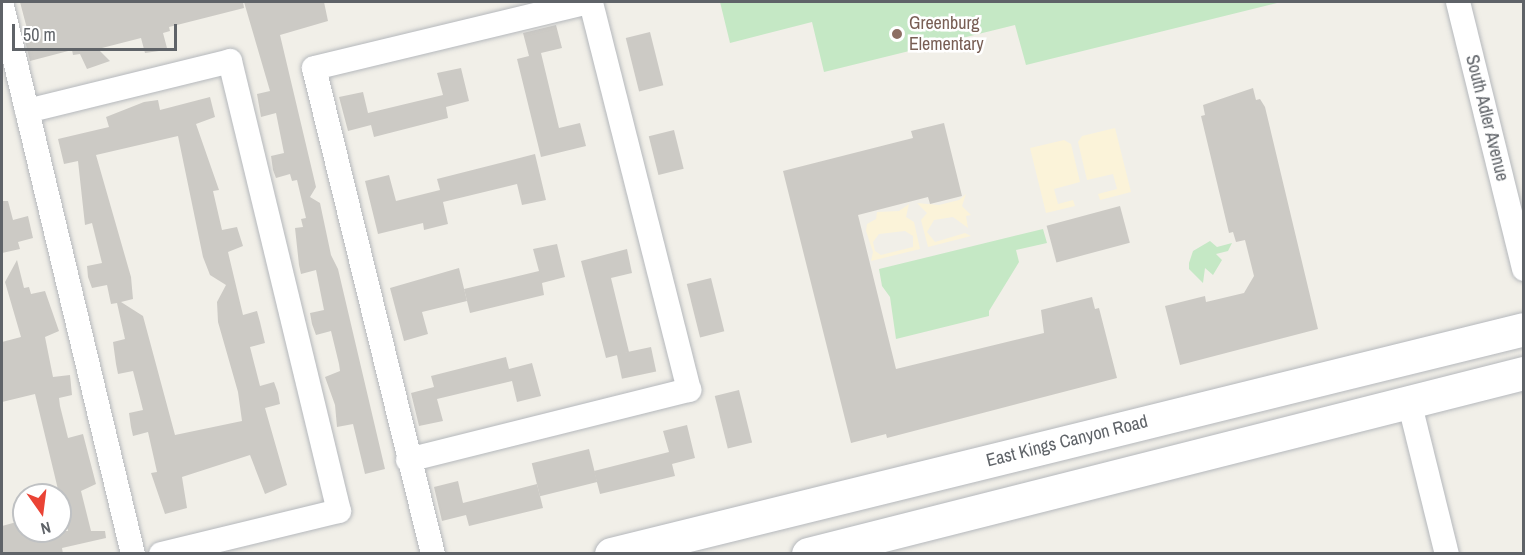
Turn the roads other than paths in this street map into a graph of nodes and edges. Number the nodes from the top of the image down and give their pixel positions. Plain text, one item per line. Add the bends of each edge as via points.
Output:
1 (590, 2) edge
2 (1458, 2) edge
3 (2, 6) edge
4 (27, 111) junction
5 (1524, 269) edge
6 (1524, 329) edge
7 (1524, 373) edge
8 (1408, 401) junction
9 (408, 460) junction
10 (240, 544) edge
11 (133, 554) edge
12 (161, 554) edge
13 (432, 554) edge
14 (611, 554) edge
15 (808, 554) edge
16 (1447, 554) edge

1 - 9 street via 314,68
1 - 9 street via 688,390
2 - 5 street, South Adler Avenue
3 - 4 street
4 - 10 street via 230,61 339,511
4 - 11 street
6 - 14 main road, East Kings Canyon Road
7 - 8 main road
8 - 15 main road
8 - 16 street
9 - 13 street
10 - 12 street

